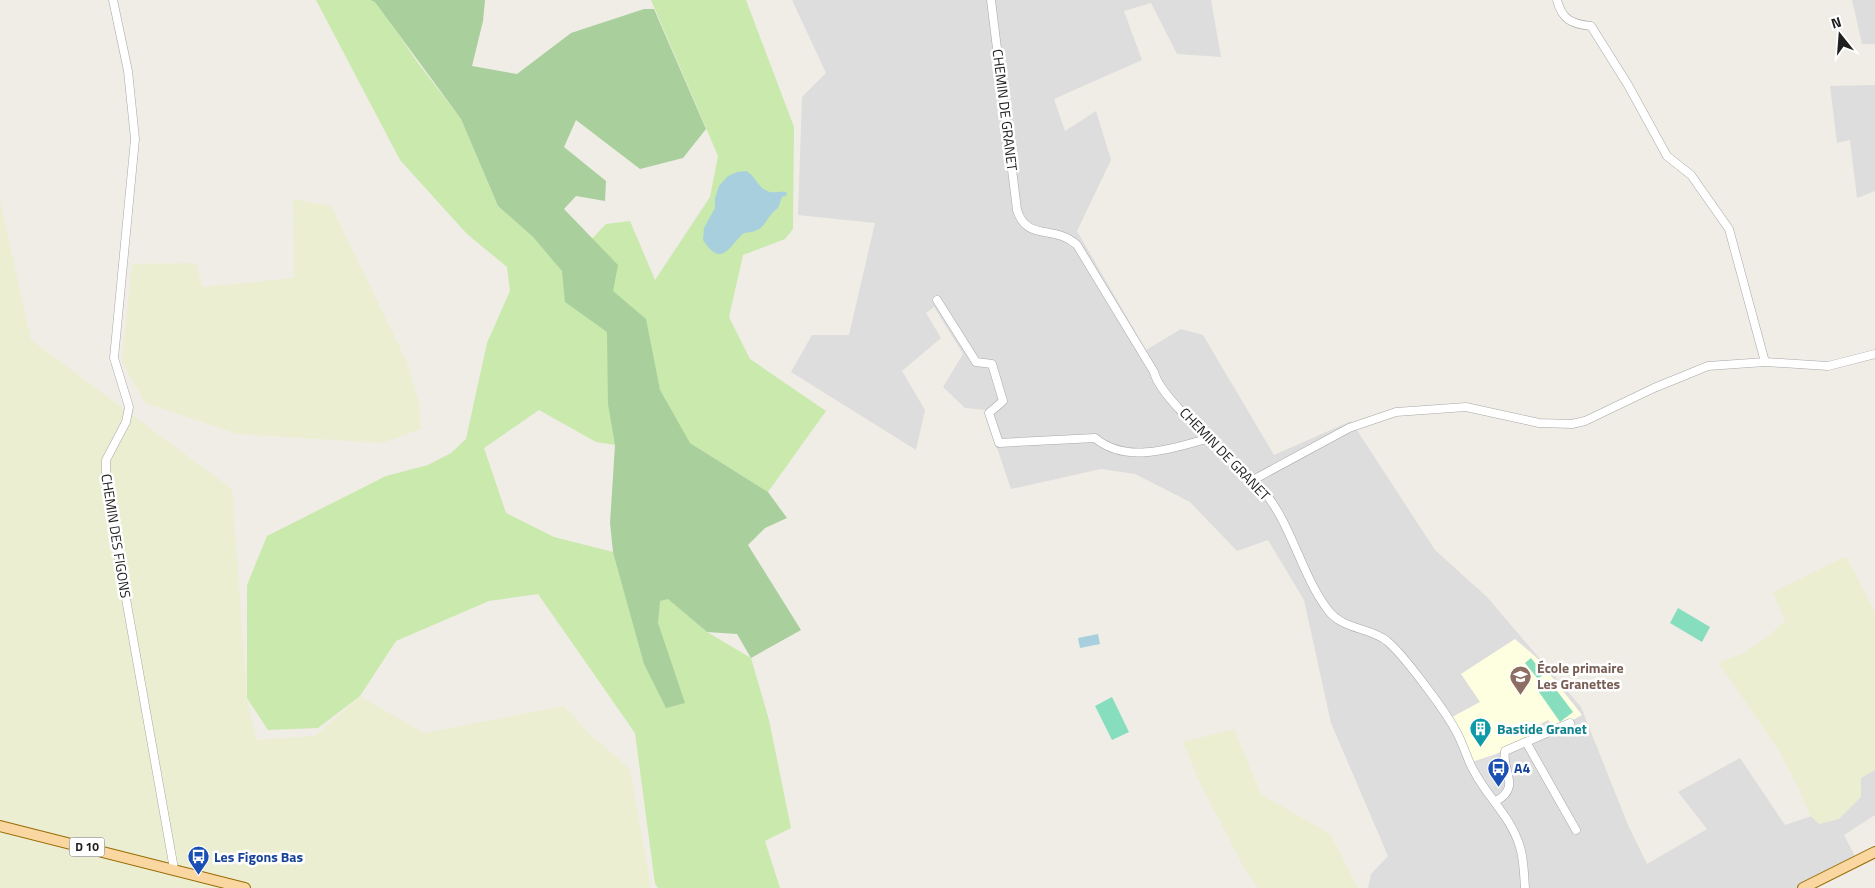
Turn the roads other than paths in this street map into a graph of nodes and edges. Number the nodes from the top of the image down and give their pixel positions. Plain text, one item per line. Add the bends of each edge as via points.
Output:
1 (113, 0) edge
2 (991, 0) edge
3 (1557, 0) edge
4 (937, 300) dead end
5 (1875, 354) edge
6 (1765, 362) junction
7 (1210, 438) junction
8 (1253, 480) junction
9 (1570, 723) dead end
10 (1526, 742) junction
11 (1496, 801) junction
12 (0, 826) edge
13 (1576, 830) dead end
14 (1875, 852) edge
15 (174, 869) junction
16 (245, 888) edge
17 (1525, 888) edge
18 (1803, 888) edge

1 - 15 street, CHEMIN DES FIGONS via 128,71 135,139 114,358 129,407 126,422 106,460 106,486
2 - 7 street, CHEMIN DE GRANET via 1020,219 1031,229 1059,233 1077,245 1160,385
3 - 6 street via 1565,19 1575,25 1591,26 1628,85 1666,156 1691,175 1729,228
4 - 7 street via 976,362 992,364 1002,401 989,413 999,443 1096,438 1107,448 1148,453
5 - 6 street via 1828,366
6 - 8 street via 1708,366 1572,424 1539,423 1466,407 1396,412 1349,428
7 - 8 street, CHEMIN DE GRANET
8 - 11 street, CHEMIN DE GRANET via 1277,510 1328,610 1344,624 1377,635 1394,648 1454,727 1474,773
9 - 10 street
10 - 11 street via 1504,753 1510,780 1503,797
10 - 13 street
11 - 17 street, CHEMIN DE GRANET via 1520,847
12 - 15 main road, D 10
14 - 18 main road
15 - 16 main road, D 10

